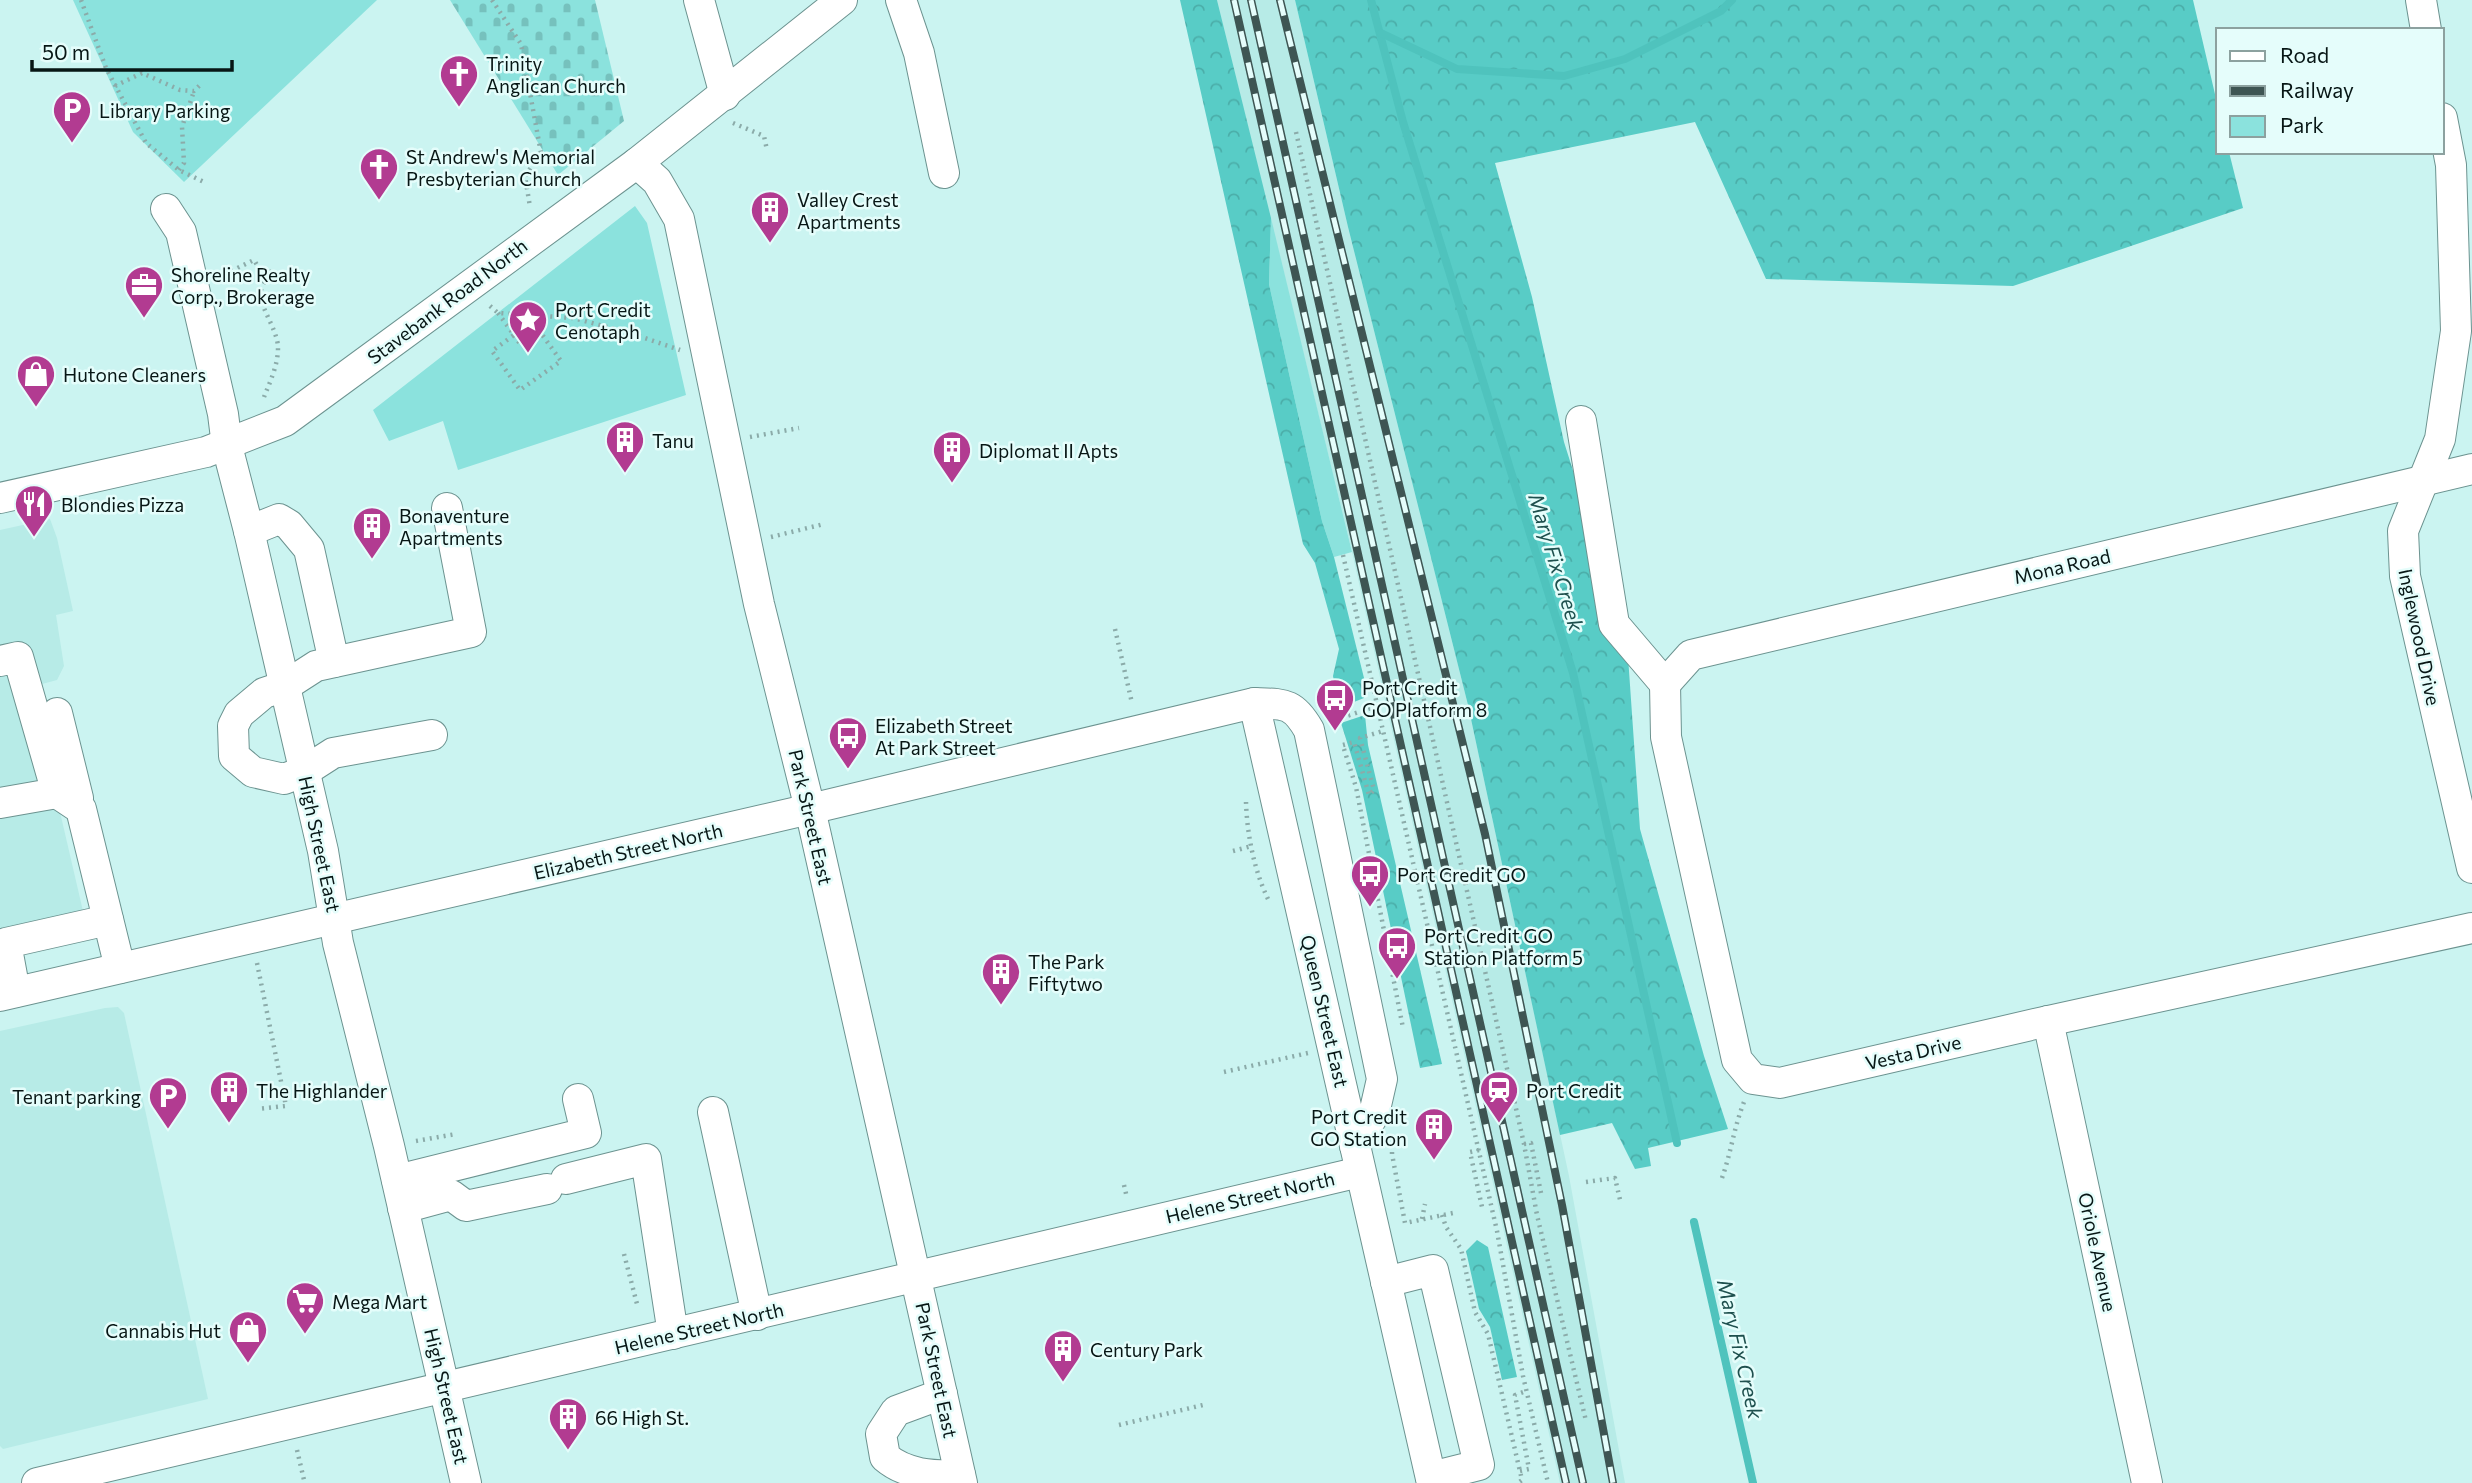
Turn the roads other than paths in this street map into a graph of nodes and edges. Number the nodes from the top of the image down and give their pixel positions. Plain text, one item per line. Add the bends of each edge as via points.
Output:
1 (699, 0) edge
2 (842, 0) edge
3 (901, 0) edge
4 (2421, 0) edge
5 (2426, 28) edge
6 (728, 109) junction
7 (2444, 128) edge
8 (637, 163) junction
9 (944, 173) dead end
10 (166, 209) dead end
11 (1581, 421) dead end
12 (227, 446) junction
13 (2472, 469) edge
14 (2422, 481) junction
15 (0, 498) edge
16 (447, 508) dead end
17 (249, 531) junction
18 (0, 661) edge
19 (334, 662) junction
20 (1665, 684) junction
21 (285, 686) junction
22 (1254, 703) junction
23 (57, 713) dead end
24 (432, 735) dead end
25 (305, 771) junction
26 (69, 801) junction
27 (0, 803) edge
28 (810, 809) junction
29 (2472, 868) edge
30 (336, 918) junction
31 (108, 920) junction
32 (2472, 928) edge
33 (120, 968) junction
34 (7, 994) edge
35 (2048, 1021) junction
36 (578, 1099) dead end
37 (713, 1112) dead end
38 (1357, 1159) junction
39 (400, 1194) junction
40 (917, 1277) junction
41 (1386, 1282) junction
42 (757, 1315) junction
43 (673, 1334) junction
44 (446, 1388) junction
45 (942, 1394) junction
46 (961, 1479) edge
47 (1432, 1480) edge
48 (37, 1483) edge
49 (466, 1483) edge
50 (2147, 1483) edge

1 - 6 street
2 - 6 street, Stavebank Road North
3 - 9 street via 919,53
4 - 5 street
6 - 8 street, Stavebank Road North
7 - 14 street, Inglewood Drive via 2451,165 2456,331 2440,439
8 - 12 street, Stavebank Road North via 320,397 285,421
8 - 28 street, Park Street East via 656,181 679,219 759,604
10 - 12 street, High Street East via 181,232
11 - 20 street via 1614,624
12 - 15 street, Stavebank Road North
12 - 17 street, High Street East
13 - 14 street, Mona Road
14 - 20 street, Mona Road via 1691,655
14 - 29 street, Inglewood Drive via 2403,531 2404,576
16 - 19 street via 471,632
17 - 19 street via 279,519 309,549
17 - 21 street, High Street East
18 - 26 street via 18,657
19 - 21 street via 316,666
20 - 35 street, Vesta Drive via 1666,737 1737,1060 1753,1079 1780,1083
21 - 25 street, High Street East
21 - 25 street via 264,693 239,714 233,726 234,756 253,772 284,779
22 - 28 street, Elizabeth Street North
22 - 38 street, Queen Street East
22 - 38 street, Elizabeth Street North via 1287,704 1309,730 1382,1079
23 - 26 street
24 - 25 street via 333,753
25 - 30 street, High Street East
26 - 27 street
26 - 31 street
28 - 30 street, Elizabeth Street North
28 - 40 street, Park Street East
30 - 33 street, Elizabeth Street North
30 - 39 street, High Street East via 338,943
31 - 33 street
31 - 34 street via 6,943
32 - 35 street, Vesta Drive
33 - 34 street, Elizabeth Street North
35 - 50 street, Oriole Avenue
36 - 39 street via 586,1133
37 - 42 street
38 - 40 street, Helene Street North
38 - 41 street, Queen Street East
39 - 43 street via 451,1195 466,1206 545,1180 646,1159
39 - 44 street, High Street East
40 - 42 street, Helene Street North
40 - 45 street, Park Street East
41 - 47 street, Queen Street East
41 - 47 street via 1433,1270 1479,1465
42 - 43 street, Helene Street North
43 - 44 street, Helene Street North
44 - 48 street, Helene Street North
44 - 49 street, High Street East
45 - 46 street, Park Street East
45 - 46 street via 896,1411 881,1434 885,1457 908,1471

